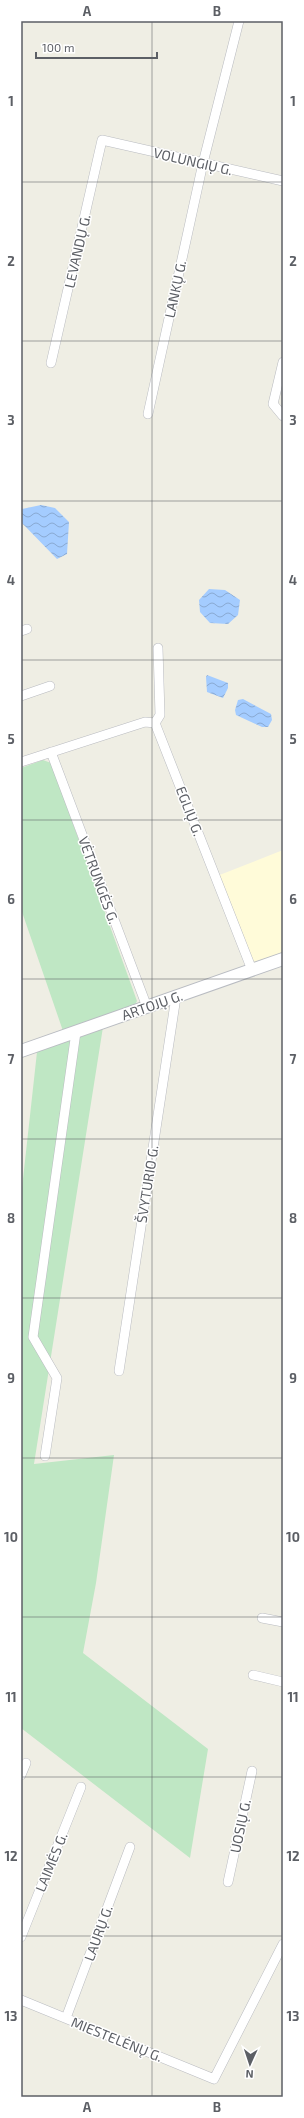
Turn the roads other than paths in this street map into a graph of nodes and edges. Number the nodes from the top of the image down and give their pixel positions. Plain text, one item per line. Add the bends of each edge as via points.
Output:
1 (239, 21) edge
2 (102, 140) joint
3 (203, 163) junction
4 (283, 181) edge
5 (283, 362) edge
6 (51, 363) dead end
7 (148, 414) dead end
8 (283, 416) edge
9 (158, 648) dead end
10 (50, 686) dead end
11 (21, 696) edge
12 (155, 723) junction
13 (52, 752) junction
14 (21, 762) edge
15 (283, 959) edge
16 (252, 970) junction
17 (176, 997) junction
18 (147, 1007) junction
19 (76, 1032) junction
20 (21, 1051) edge
21 (119, 1371) dead end
22 (45, 1456) dead end
23 (262, 1618) dead end
24 (283, 1622) edge
25 (253, 1675) dead end
26 (283, 1682) edge
27 (26, 1763) dead end
28 (252, 1771) dead end
29 (21, 1775) edge
30 (81, 1787) dead end
31 (130, 1847) dead end
32 (228, 1882) dead end
33 (21, 1937) edge
34 (283, 1944) edge
35 (21, 2001) edge
36 (66, 2018) junction

1 - 3 street, LANKŲ G.
2 - 3 street, VOLUNGIŲ G.
2 - 6 street, LEVANDŲ G.
3 - 4 street, VOLUNGIŲ G.
3 - 7 street, LANKŲ G.
5 - 8 street via 273,404
9 - 12 street via 160,715
10 - 11 street
12 - 13 street via 145,722
12 - 16 street, EGLIŲ G.
13 - 14 street
13 - 18 street, VĖTRUNGĖS G.
15 - 16 main road, ARTOJŲ G.
16 - 17 main road, ARTOJŲ G.
17 - 18 main road, ARTOJŲ G.
17 - 21 street, ŠVYTURIO G.
18 - 19 main road, ARTOJŲ G.
19 - 20 main road, ARTOJŲ G.
19 - 22 street via 33,1338 57,1378
23 - 24 street
25 - 26 street
27 - 29 street
28 - 32 street, UOSIŲ G.
30 - 33 street, LAIMĖS G.
31 - 36 street, LAURŲ G.
34 - 36 street, MIESTELĖNŲ G. via 214,2079
35 - 36 street, MIESTELĖNŲ G.

